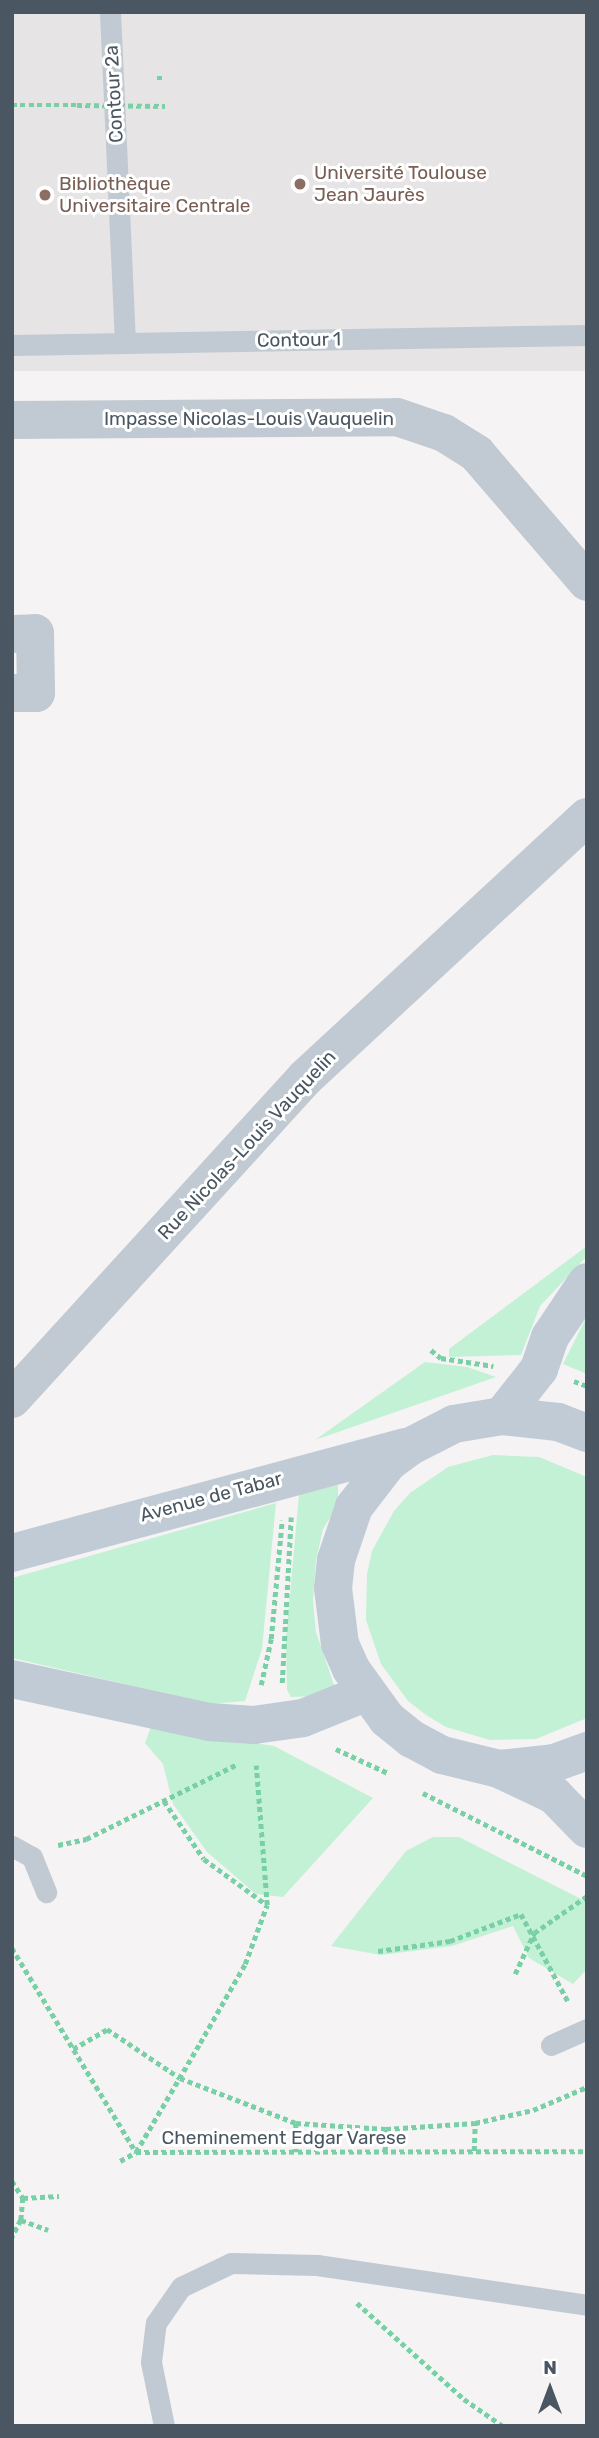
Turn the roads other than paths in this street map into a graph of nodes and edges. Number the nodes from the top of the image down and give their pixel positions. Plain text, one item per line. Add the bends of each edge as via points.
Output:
1 (110, 12) edge
2 (587, 335) edge
3 (125, 343) junction
4 (12, 345) edge
5 (12, 420) edge
6 (587, 582) edge
7 (12, 634) edge
8 (12, 693) edge
9 (587, 817) edge
10 (587, 1282) edge
11 (12, 1399) edge
12 (502, 1416) junction
13 (587, 1433) edge
14 (411, 1446) junction
15 (12, 1553) edge
16 (12, 1679) edge
17 (365, 1693) junction
18 (587, 1751) edge
19 (499, 1769) junction
20 (587, 1829) edge
21 (12, 1846) edge
22 (46, 1892) dead end
23 (587, 2029) edge
24 (551, 2045) dead end
25 (587, 2305) edge
26 (164, 2426) edge

1 - 3 lane, Contour 2a
2 - 3 lane, Contour 1
3 - 4 lane, Contour 1
5 - 6 street, Impasse Nicolas-Louis Vauquelin via 397,417 444,433 477,454
7 - 8 street via 34,633 36,693
9 - 11 street, Rue Nicolas-Louis Vauquelin via 305,1078
10 - 12 main road via 550,1337 539,1369
12 - 13 main road via 558,1422
12 - 14 main road via 454,1424
14 - 15 main road, Avenue de Tabar
14 - 17 main road via 370,1484 351,1516 336,1560 333,1588 340,1644
16 - 17 main road via 209,1722 254,1725 303,1718
17 - 19 main road via 412,1740 442,1755
18 - 19 main road via 554,1763
19 - 20 main road via 554,1795
21 - 22 lane via 32,1857
23 - 24 lane
25 - 26 lane via 317,2265 231,2263 181,2287 156,2323 151,2362

